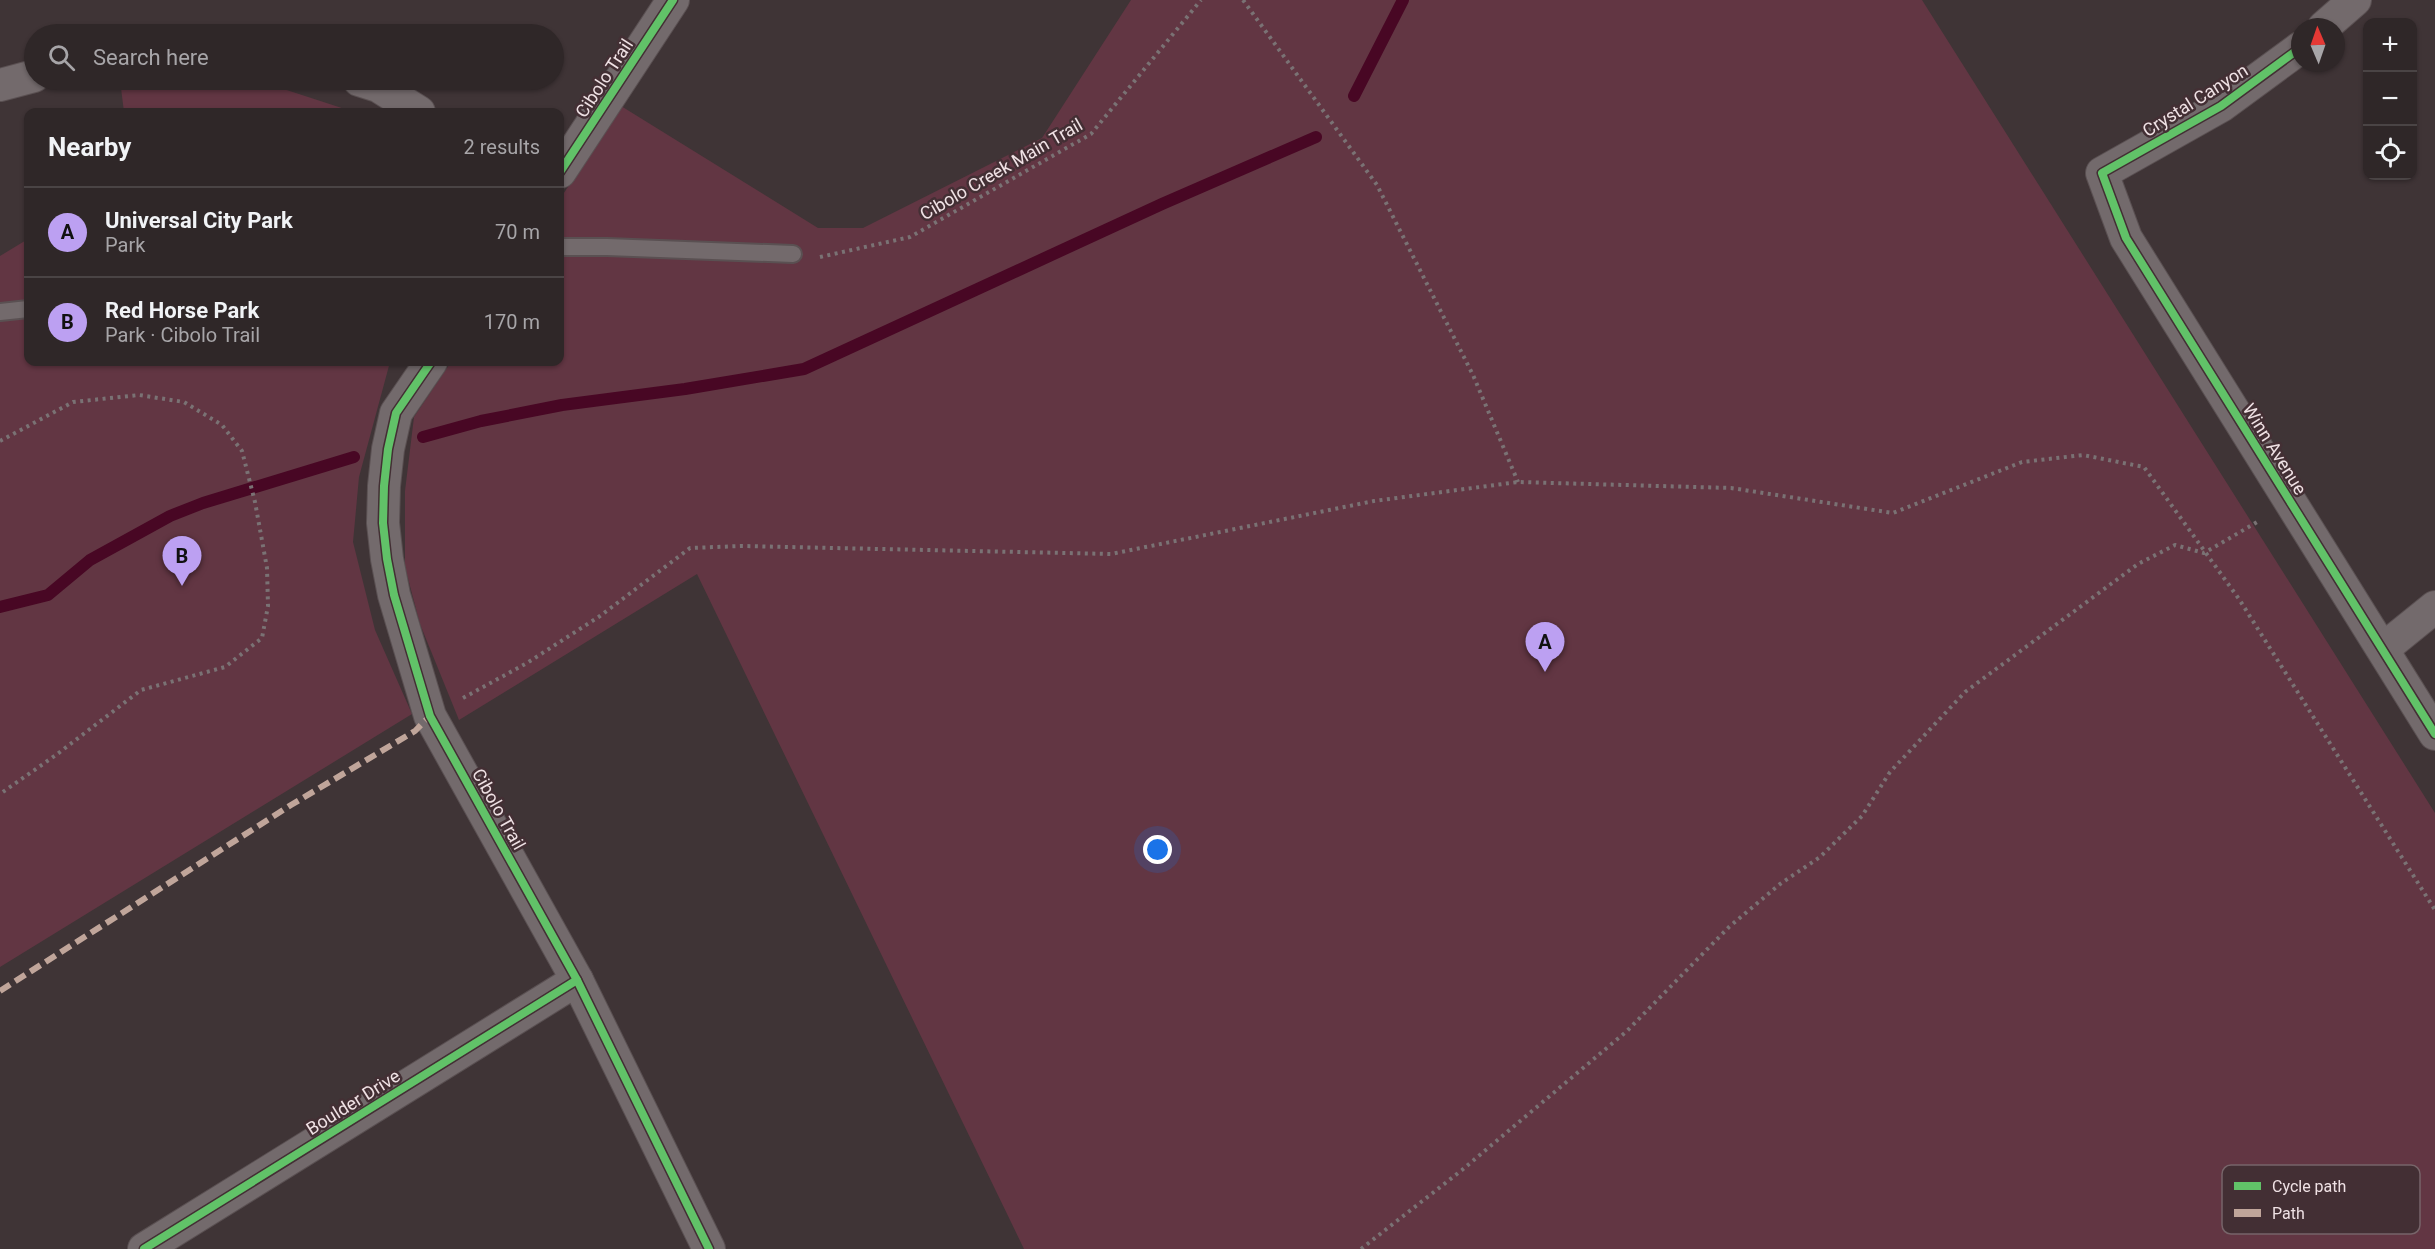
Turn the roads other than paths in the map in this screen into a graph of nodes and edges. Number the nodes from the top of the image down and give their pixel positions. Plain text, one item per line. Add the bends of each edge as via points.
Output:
1 (672, 0) edge
2 (2355, 0) edge
3 (2334, 18) edge
4 (2291, 55) edge
5 (24, 79) edge
6 (0, 86) edge
7 (384, 90) edge
8 (413, 108) edge
9 (564, 166) edge
10 (2102, 173) joint
11 (564, 247) edge
12 (793, 254) road end
13 (24, 309) edge
14 (0, 312) edge
15 (428, 366) edge
16 (2435, 607) edge
17 (2383, 649) junction
18 (2435, 734) edge
19 (577, 980) junction
20 (144, 1249) edge
21 (709, 1249) edge

1 - 9 street, Cibolo Trail
2 - 3 street
4 - 10 street, Crystal Canyon via 2221,106
5 - 6 street
7 - 8 street
10 - 17 street, Winn Avenue via 2126,238
11 - 12 lane
13 - 14 lane
15 - 19 street, Cibolo Trail via 396,413 388,449 383,514 394,595 430,716
16 - 17 street
17 - 18 street, Winn Avenue
19 - 20 street, Boulder Drive
19 - 21 street, Cibolo Trail

